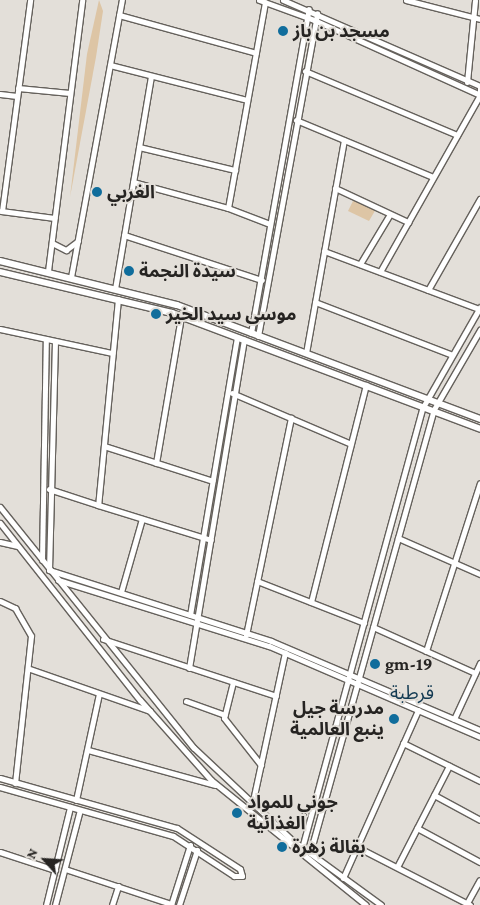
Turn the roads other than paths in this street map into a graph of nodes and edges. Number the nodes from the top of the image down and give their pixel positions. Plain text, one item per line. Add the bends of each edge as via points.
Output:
1 (30, 0) edge
2 (82, 0) edge
3 (122, 0) edge
4 (259, 0) edge
5 (283, 0) edge
6 (406, 0) edge
7 (428, 0) edge
8 (475, 0) edge
9 (265, 2) junction
10 (428, 7) junction
11 (309, 9) junction
12 (317, 13) junction
13 (120, 15) junction
14 (306, 17) junction
15 (477, 19) edge
16 (314, 20) junction
17 (256, 53) junction
18 (110, 66) junction
19 (305, 71) junction
20 (151, 76) junction
21 (468, 80) junction
22 (480, 81) edge
23 (480, 86) edge
24 (466, 87) junction
25 (18, 88) junction
26 (70, 93) junction
27 (0, 94) edge
28 (480, 95) edge
29 (17, 96) junction
30 (247, 100) junction
31 (296, 120) junction
32 (457, 135) junction
33 (344, 140) junction
34 (139, 147) junction
35 (235, 170) junction
36 (434, 177) junction
37 (133, 182) junction
38 (335, 188) junction
39 (480, 200) edge
40 (228, 208) junction
41 (1, 211) edge
42 (390, 214) junction
43 (55, 218) junction
44 (408, 222) junction
45 (270, 224) junction
46 (124, 235) junction
47 (78, 241) junction
48 (52, 243) junction
49 (324, 251) junction
50 (0, 261) edge
51 (360, 264) junction
52 (48, 271) junction
53 (0, 272) edge
54 (380, 272) junction
55 (71, 277) junction
56 (261, 279) junction
57 (268, 281) junction
58 (115, 289) junction
59 (428, 290) junction
60 (118, 299) junction
61 (315, 302) junction
62 (479, 308) edge
63 (181, 316) junction
64 (0, 329) edge
65 (480, 330) edge
66 (251, 333) junction
67 (258, 336) junction
68 (241, 338) junction
69 (46, 339) junction
70 (55, 341) junction
71 (112, 353) junction
72 (306, 353) junction
73 (452, 355) junction
74 (366, 385) junction
75 (228, 391) junction
76 (235, 394) junction
77 (428, 399) junction
78 (438, 403) junction
79 (423, 407) junction
80 (433, 411) junction
81 (291, 418) junction
82 (480, 419) edge
83 (480, 429) edge
84 (351, 444) junction
85 (104, 446) junction
86 (156, 463) junction
87 (213, 481) junction
88 (43, 487) junction
89 (479, 487) edge
90 (51, 490) junction
91 (98, 505) junction
92 (0, 507) edge
93 (142, 519) junction
94 (0, 523) edge
95 (203, 538) junction
96 (398, 538) junction
97 (211, 540) junction
98 (0, 542) edge
99 (18, 546) junction
100 (0, 547) edge
101 (42, 560) junction
102 (454, 563) junction
103 (49, 570) junction
104 (480, 574) edge
105 (57, 580) junction
106 (257, 581) junction
107 (122, 592) junction
108 (0, 601) edge
109 (311, 602) junction
110 (190, 616) junction
111 (198, 619) junction
112 (364, 623) junction
113 (373, 627) junction
114 (246, 635) junction
115 (104, 639) junction
116 (426, 651) junction
117 (285, 653) junction
118 (480, 663) edge
119 (189, 668) junction
120 (30, 669) junction
121 (475, 673) junction
122 (349, 676) junction
123 (358, 680) junction
124 (232, 682) junction
125 (100, 694) junction
126 (276, 696) junction
127 (186, 701) dead end
128 (418, 710) junction
129 (150, 712) junction
130 (225, 715) junction
131 (454, 719) junction
132 (480, 730) edge
133 (480, 737) edge
134 (403, 743) junction
135 (88, 750) junction
136 (261, 765) junction
137 (449, 766) junction
138 (0, 778) edge
139 (480, 781) edge
140 (15, 783) junction
141 (217, 785) junction
142 (0, 787) edge
143 (434, 795) junction
144 (76, 800) junction
145 (252, 805) junction
146 (70, 807) junction
147 (80, 810) junction
148 (480, 820) edge
149 (417, 828) junction
150 (190, 846) junction
151 (357, 846) junction
152 (302, 848) junction
153 (197, 850) junction
154 (0, 852) edge
155 (310, 854) junction
156 (480, 862) edge
157 (397, 867) junction
158 (65, 869) junction
159 (55, 870) junction
160 (342, 878) junction
161 (480, 880) edge
162 (118, 886) junction
163 (171, 904) edge
164 (468, 904) edge
165 (46, 905) edge
166 (55, 905) edge
167 (112, 905) edge
168 (179, 905) edge
169 (366, 905) edge
170 (381, 905) edge

1 - 25 street
2 - 26 street
3 - 13 street
4 - 9 street
5 - 11 street
6 - 10 street
7 - 10 street
8 - 15 street
9 - 14 street
9 - 17 street
10 - 15 street
11 - 12 street
11 - 14 street
12 - 16 street
12 - 21 street
13 - 17 street
13 - 18 street
14 - 16 street
14 - 45 street
15 - 21 street
16 - 19 street
16 - 24 street
17 - 30 street
18 - 20 street
18 - 47 street
19 - 31 street
19 - 32 street
20 - 30 street
20 - 34 street
21 - 23 street
21 - 24 street
22 - 23 street
23 - 28 street
24 - 28 street
25 - 26 street
25 - 29 street
26 - 43 street
27 - 29 street
28 - 32 street
29 - 41 street
30 - 35 street
31 - 33 street
31 - 57 street
32 - 36 street
33 - 36 street
33 - 38 street
34 - 35 street
34 - 37 street
35 - 40 street
36 - 44 street
37 - 40 street
37 - 46 street
38 - 42 street
38 - 49 street
39 - 59 street
40 - 45 street
41 - 43 street
42 - 44 street
42 - 51 street
43 - 48 street
44 - 54 street
45 - 56 street
46 - 56 street
46 - 58 street
47 - 48 street via 66,250
47 - 55 street
48 - 52 street
49 - 51 street
49 - 61 street
50 - 52 main road
51 - 54 street
52 - 55 main road
53 - 60 main road
54 - 59 street
55 - 58 main road
56 - 57 street
56 - 66 street
57 - 67 street
58 - 66 main road via 177,306
59 - 62 street
60 - 63 main road
60 - 71 street
61 - 72 street
61 - 73 street
62 - 73 street
63 - 68 main road
63 - 86 street
64 - 69 street
65 - 78 street
66 - 67 main road
67 - 72 main road
68 - 74 main road
68 - 75 street
68 - 76 street
69 - 70 street
69 - 88 street
70 - 71 street
70 - 90 street
71 - 85 street
72 - 77 main road
73 - 77 street
74 - 79 main road
74 - 84 street
75 - 76 street
75 - 87 street
76 - 81 street
76 - 97 street
77 - 78 main road
77 - 79 street
78 - 80 street
78 - 82 main road
79 - 80 main road
79 - 112 street
80 - 83 main road
80 - 96 street
81 - 84 street
81 - 106 street
84 - 109 street
85 - 86 street
85 - 91 street
86 - 87 street
87 - 95 street
88 - 90 street
88 - 101 street
89 - 102 street
90 - 91 street
90 - 103 street
91 - 93 street
92 - 101 street
93 - 95 street
93 - 107 street
94 - 99 street
95 - 97 street
95 - 110 street
96 - 102 street
96 - 113 street
97 - 111 street
98 - 99 street
99 - 100 street
99 - 129 street
101 - 103 street
102 - 104 street
102 - 116 street
103 - 105 street
103 - 107 street
105 - 110 street
105 - 115 street
106 - 109 street
106 - 114 street
107 - 110 street
108 - 120 street via 15,608 25,621 31,636
109 - 112 street
110 - 111 street
111 - 114 street
111 - 119 street
112 - 122 street
113 - 116 street
113 - 123 street
114 - 117 street
114 - 122 street
115 - 119 street
115 - 145 street via 194,748
116 - 121 street
117 - 122 street
117 - 126 street
118 - 121 street
119 - 124 street
120 - 125 street
120 - 140 street
121 - 131 street
122 - 123 street
122 - 152 street
123 - 128 street
123 - 131 street
123 - 155 street
124 - 126 street
124 - 130 street
125 - 129 street
125 - 135 street
126 - 136 street
127 - 130 street
128 - 133 street
128 - 134 street
129 - 141 street
130 - 136 street via 230,730
131 - 132 street
134 - 137 street
134 - 151 street
135 - 141 street
135 - 144 street
136 - 145 street
137 - 139 street
137 - 143 street
138 - 140 street
140 - 144 street
141 - 169 street
142 - 146 street
143 - 148 street
143 - 149 street
144 - 153 street via 177,828 240,869 242,876 234,876
145 - 152 street
146 - 147 street
146 - 159 street
147 - 150 street via 149,828
147 - 158 street
149 - 156 street
149 - 157 street
150 - 153 street
150 - 163 street
151 - 157 street
151 - 160 street
152 - 155 street
153 - 168 street
154 - 159 street
155 - 160 street
157 - 164 street
158 - 162 street
158 - 166 street
159 - 165 street
160 - 170 street
161 - 164 street
162 - 163 street
162 - 167 street

